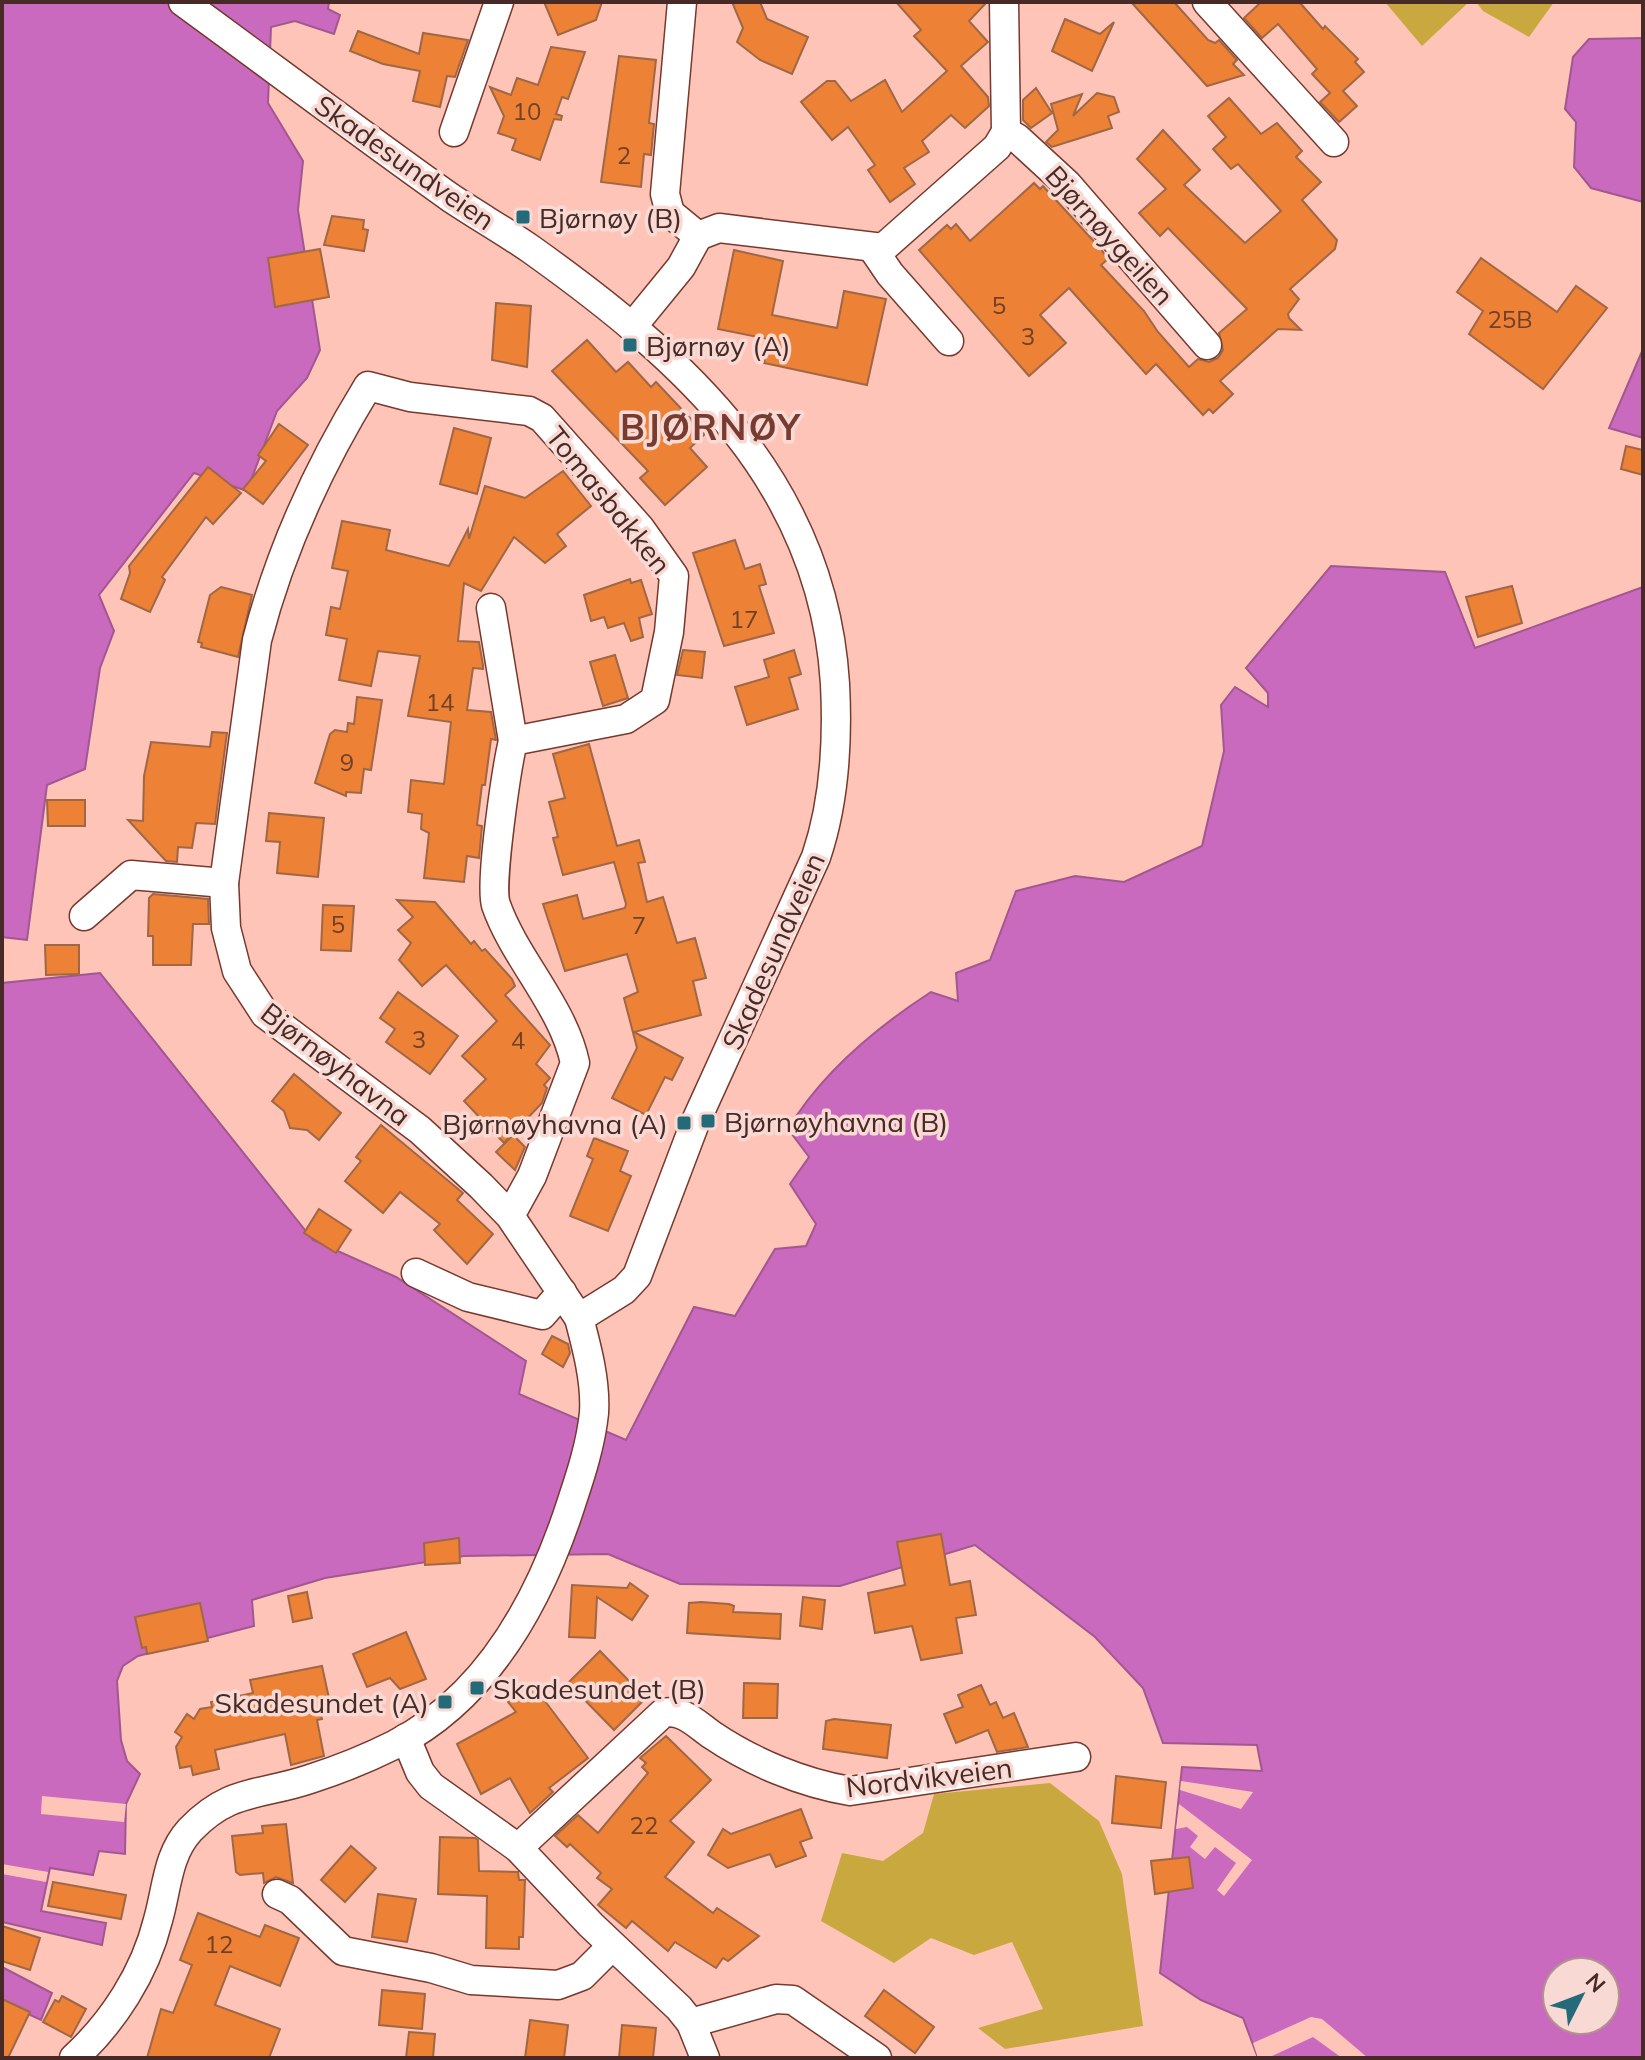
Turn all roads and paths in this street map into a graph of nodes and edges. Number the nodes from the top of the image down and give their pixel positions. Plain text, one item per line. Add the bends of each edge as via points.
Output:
1 (183, 2) edge
2 (499, 2) edge
3 (682, 2) edge
4 (1004, 2) edge
5 (1207, 2) edge
6 (454, 132) dead end
7 (1006, 132) junction
8 (1334, 142) dead end
9 (698, 236) junction
10 (873, 249) junction
11 (632, 327) junction
12 (949, 341) dead end
13 (1207, 345) dead end
14 (347, 423) joint
15 (491, 608) dead end
16 (513, 741) junction
17 (224, 883) junction
18 (84, 916) dead end
19 (510, 1216) junction
20 (416, 1273) dead end
21 (562, 1292) junction
22 (580, 1323) junction
23 (406, 1738) junction
24 (1076, 1757) dead end
25 (518, 1848) junction
26 (277, 1894) dead end
27 (612, 1946) junction
28 (691, 2023) junction
29 (91, 2052) edge
30 (705, 2058) edge
31 (877, 2058) edge

1 - 11 street, Skadesundveien
2 - 6 street
3 - 9 street via 665,194 670,213
4 - 7 street
5 - 8 street
7 - 10 street via 997,147 894,241
7 - 13 street, Bjørnøygeilen via 1067,184
9 - 10 street via 728,228
9 - 11 street via 681,267
10 - 12 street
11 - 22 street, Skadesundveien via 739,434 780,490 795,521 813,562 830,632 837,753 816,857 695,1123 637,1276
14 - 16 street, Tomasbakken via 368,386 410,397 535,413 555,429 670,567 674,583 669,632 655,700 626,719
14 - 17 street, Bjørnøyhavna via 301,515 267,604 249,688
15 - 16 street
16 - 19 street via 495,903 566,1036 575,1063 532,1176
17 - 18 street via 131,875
17 - 19 street, Bjørnøyhavna via 230,949 237,971 265,1014 420,1130
19 - 21 street, Bjørnøyhavna
20 - 21 street via 468,1297 542,1315
21 - 22 street, Bjørnøyhavna
22 - 23 street via 593,1385 592,1428 537,1595 487,1669
23 - 25 street via 431,1786
23 - 29 street via 309,1780 233,1797 207,1814 176,1850 146,1958
24 - 25 street, Nordvikveien via 850,1791 767,1765 671,1711
25 - 27 street
26 - 27 street via 343,1951 471,1980 558,1985 582,1976
27 - 28 street
28 - 30 street
28 - 31 street via 776,1999 793,2000

